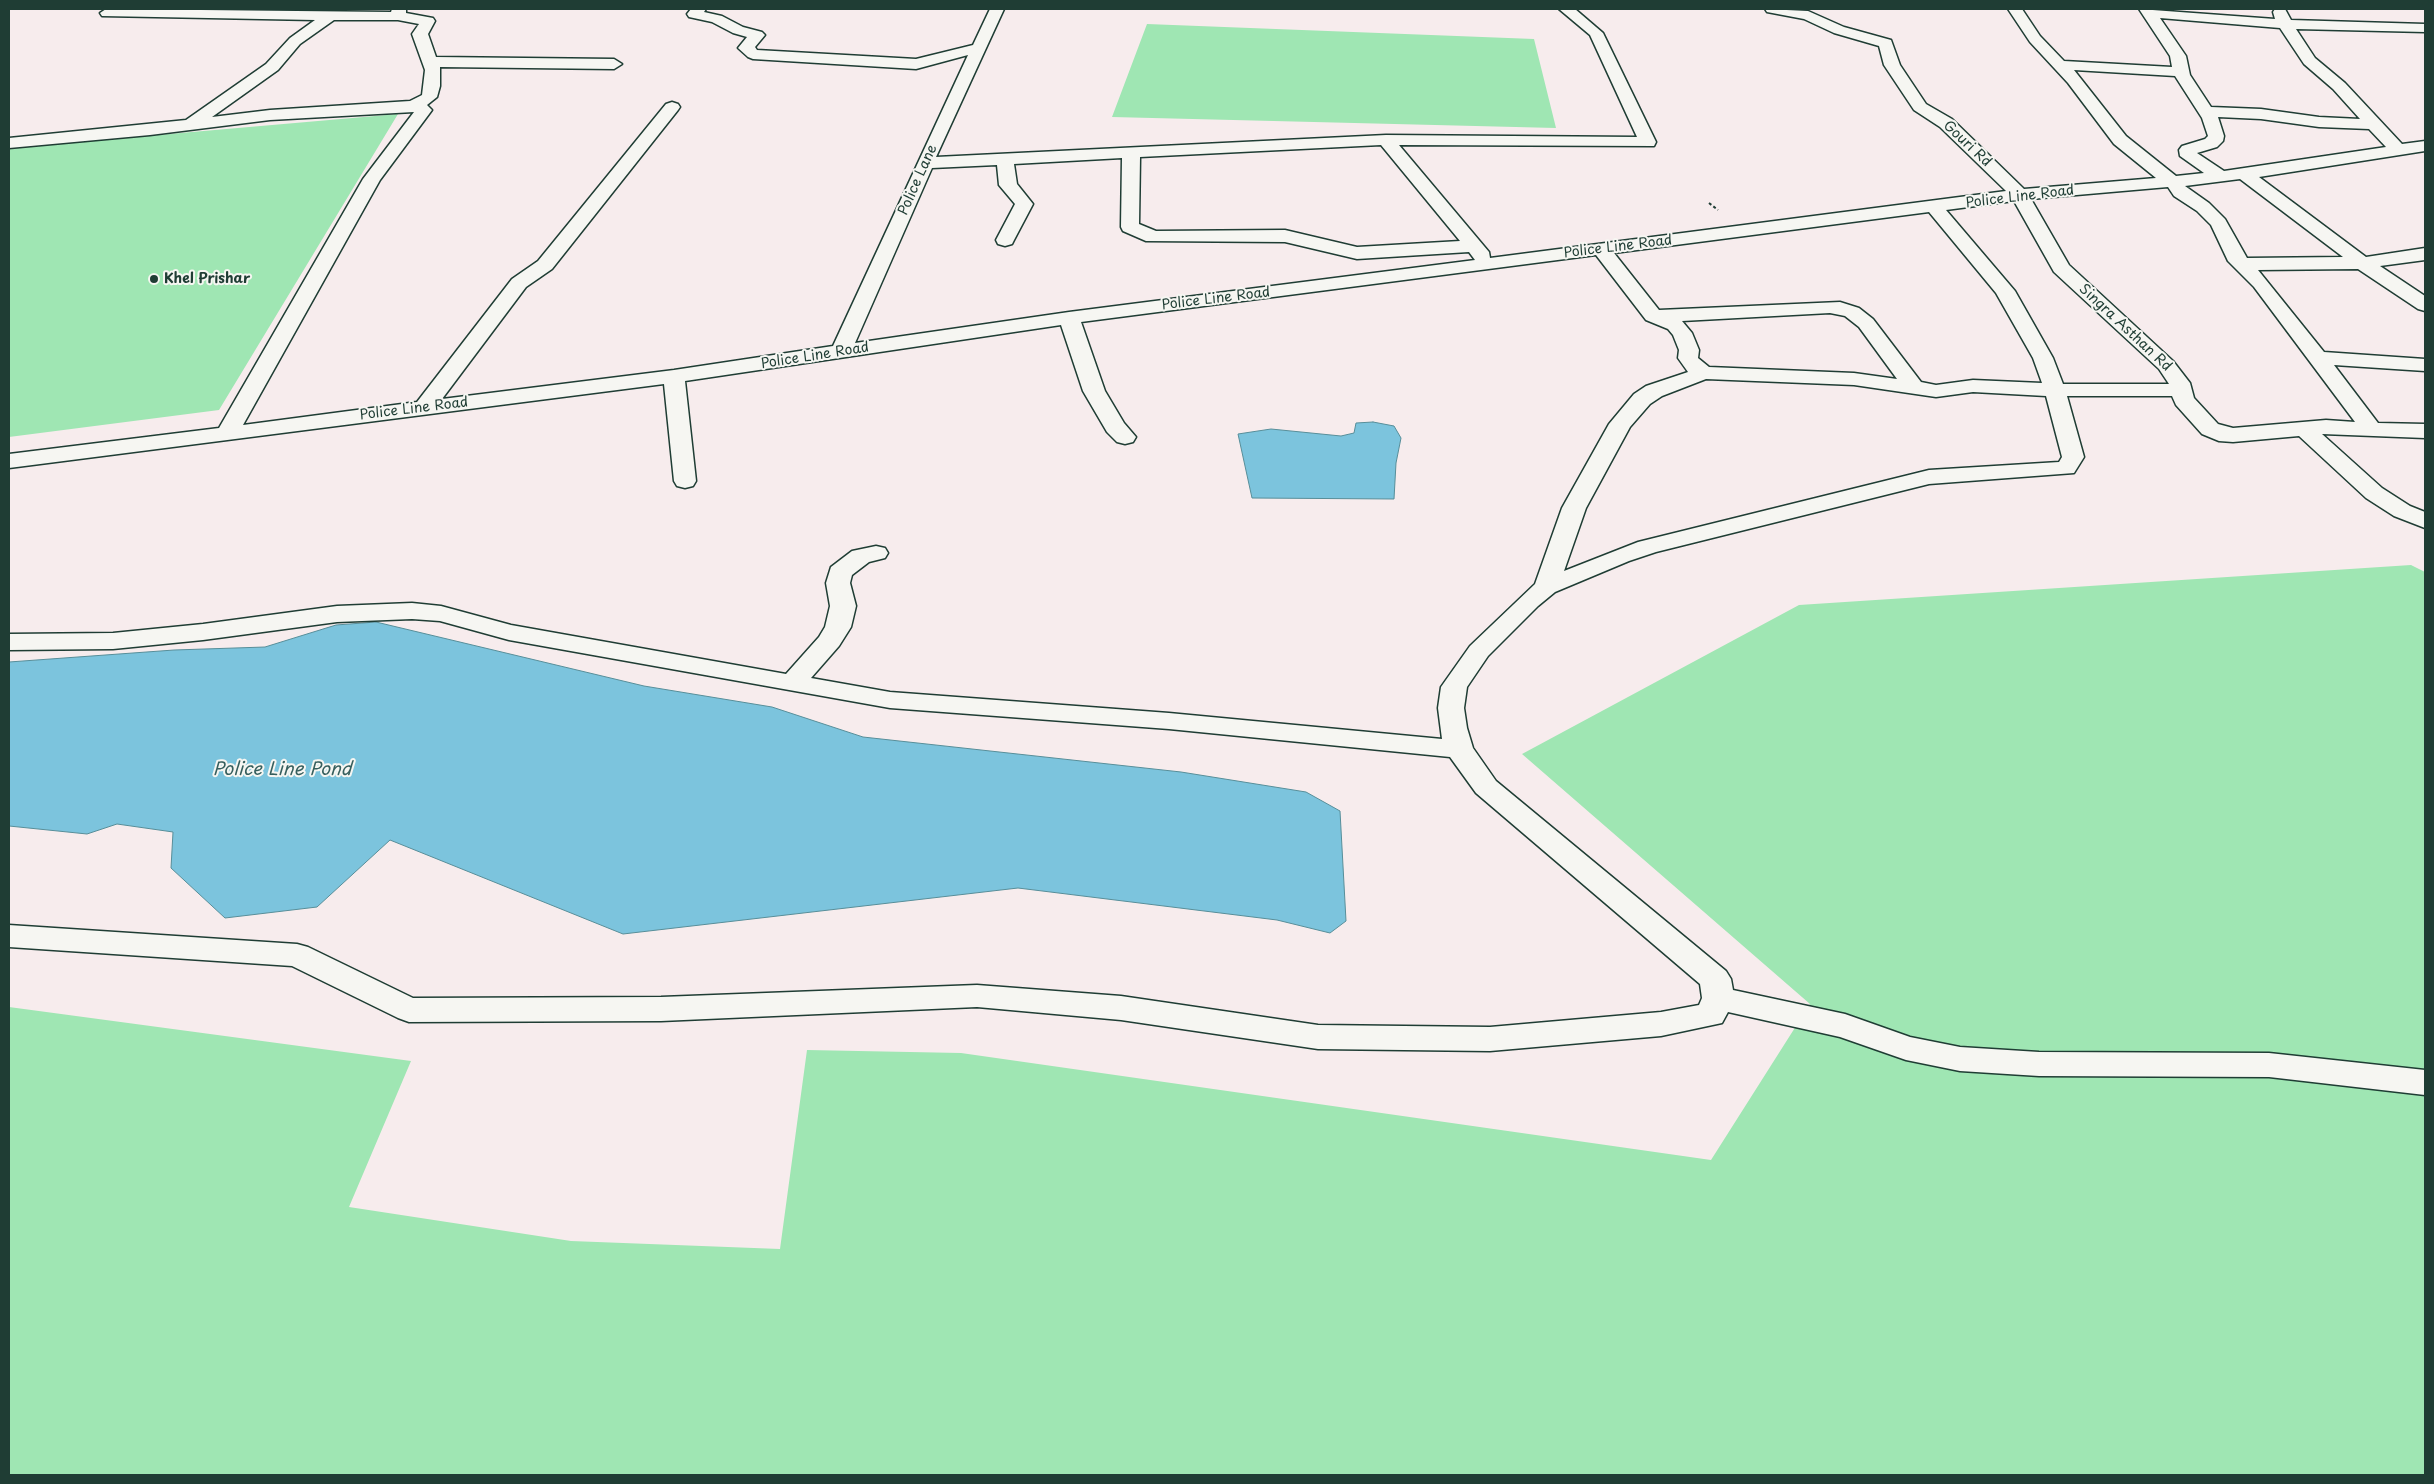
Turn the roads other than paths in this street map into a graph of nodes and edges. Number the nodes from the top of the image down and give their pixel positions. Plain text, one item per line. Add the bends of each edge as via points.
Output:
1 (698, 9) edge
2 (997, 9) edge
3 (1566, 9) edge
4 (1772, 9) edge
5 (2015, 9) edge
6 (2148, 11) edge
7 (398, 12) edge
8 (107, 13) dead end
9 (330, 16) junction
10 (2283, 16) edge
11 (2425, 28) edge
12 (978, 48) junction
13 (431, 62) junction
14 (614, 64) dead end
15 (2061, 65) junction
16 (2182, 72) junction
17 (414, 106) junction
18 (672, 107) dead end
19 (2205, 112) junction
20 (192, 124) junction
21 (2374, 124) junction
22 (1386, 140) junction
23 (9, 143) edge
24 (2425, 147) edge
25 (2398, 150) junction
26 (1131, 153) junction
27 (1005, 160) junction
28 (925, 163) junction
29 (2244, 174) junction
30 (2221, 177) junction
31 (2174, 183) junction
32 (2020, 195) junction
33 (1935, 208) junction
34 (1005, 240) dead end
35 (1473, 246) junction
36 (1601, 249) junction
37 (2425, 254) edge
38 (1490, 263) junction
39 (2362, 263) junction
40 (2241, 264) junction
41 (2420, 299) edge
42 (1653, 316) junction
43 (1069, 318) junction
44 (841, 352) junction
45 (2317, 358) junction
46 (2425, 365) edge
47 (1704, 373) junction
48 (674, 376) junction
49 (1914, 388) junction
50 (2055, 390) junction
51 (2181, 390) junction
52 (424, 408) junction
53 (2370, 427) junction
54 (2304, 428) junction
55 (2425, 431) edge
56 (227, 433) junction
57 (1125, 437) dead end
58 (9, 461) edge
59 (684, 481) dead end
60 (2425, 521) edge
61 (876, 553) dead end
62 (1546, 588) junction
63 (9, 642) edge
64 (792, 683) junction
65 (1459, 750) junction
66 (9, 936) edge
67 (1718, 998) junction
68 (2425, 1083) edge

1 - 12 street via 694,14 757,35 746,48 753,54 916,64
2 - 12 street, Police Lane
3 - 22 street via 1596,33 1648,142
4 - 32 street, Gouri Rd via 1808,15 1839,30 1886,43 1892,65 1920,107 1946,122
5 - 15 street via 2035,39
6 - 10 street
6 - 16 street via 2178,56
7 - 9 street
7 - 13 street via 428,21 420,34
8 - 9 street
9 - 20 street via 295,40 272,67
10 - 11 street
10 - 21 street via 2309,61 2339,86
12 - 28 street, Police Lane
13 - 14 street
13 - 17 street via 429,97
15 - 16 street
15 - 31 street via 2120,140
16 - 19 street
17 - 20 street via 270,115
17 - 56 street via 424,110 372,179
18 - 52 street via 546,265 519,283
19 - 21 street
19 - 30 street via 2216,136 2215,141 2188,152 2194,161
20 - 23 street
21 - 25 street
22 - 26 street
22 - 35 street
24 - 25 street, Police Line Road
25 - 29 street, Police Line Road
26 - 27 street
26 - 35 street via 1130,227 1153,237 1285,236 1357,253
27 - 28 street
27 - 34 street via 1008,185 1024,204
28 - 44 street, Police Lane
29 - 30 street, Police Line Road
29 - 39 street
30 - 31 street, Police Line Road
31 - 32 street, Police Line Road
31 - 40 street via 2180,192 2203,207 2219,223
32 - 33 street, Police Line Road
32 - 51 street, Singra Asthan Rd via 2061,268 2166,365
33 - 36 street, Police Line Road
33 - 50 street via 2005,291 2043,358
35 - 38 street
36 - 38 street, Police Line Road
36 - 42 street
37 - 39 street
38 - 43 street, Police Line Road
39 - 40 street
39 - 41 street
40 - 45 street via 2261,283
42 - 47 street via 1675,325 1686,339 1688,358
42 - 49 street via 1840,308 1860,316
43 - 44 street, Police Line Road
43 - 57 street via 1094,392 1115,427
44 - 48 street, Police Line Road
45 - 46 street
45 - 53 street
47 - 49 street via 1854,379
47 - 62 street via 1642,398 1620,424 1574,508
48 - 52 street, Police Line Road
48 - 59 street
49 - 50 street via 1936,391 1973,386
50 - 51 street
50 - 62 street via 2073,457 2066,468 1928,477 1647,547
51 - 54 street, Singra Asthan Rd via 2192,412 2219,434
52 - 56 street, Police Line Road
53 - 54 street, Singra Asthan Rd
53 - 55 street, Singra Asthan Rd
54 - 60 street via 2374,493
56 - 58 street, Police Line Road
61 - 64 street via 861,556 840,572 838,584 843,606 838,627 830,641
62 - 65 street via 1529,600 1479,651 1454,687 1451,708
63 - 64 street via 113,641 336,614 412,611 441,614 509,632
64 - 65 street via 890,700 1169,721
65 - 67 street via 1486,787 1715,979
66 - 67 street via 297,955 409,1010 661,1008 977,996 1121,1008 1318,1037 1490,1039 1661,1024 1711,1015
67 - 68 street via 1845,1026 1906,1048 1960,1059 2039,1064 2269,1065

